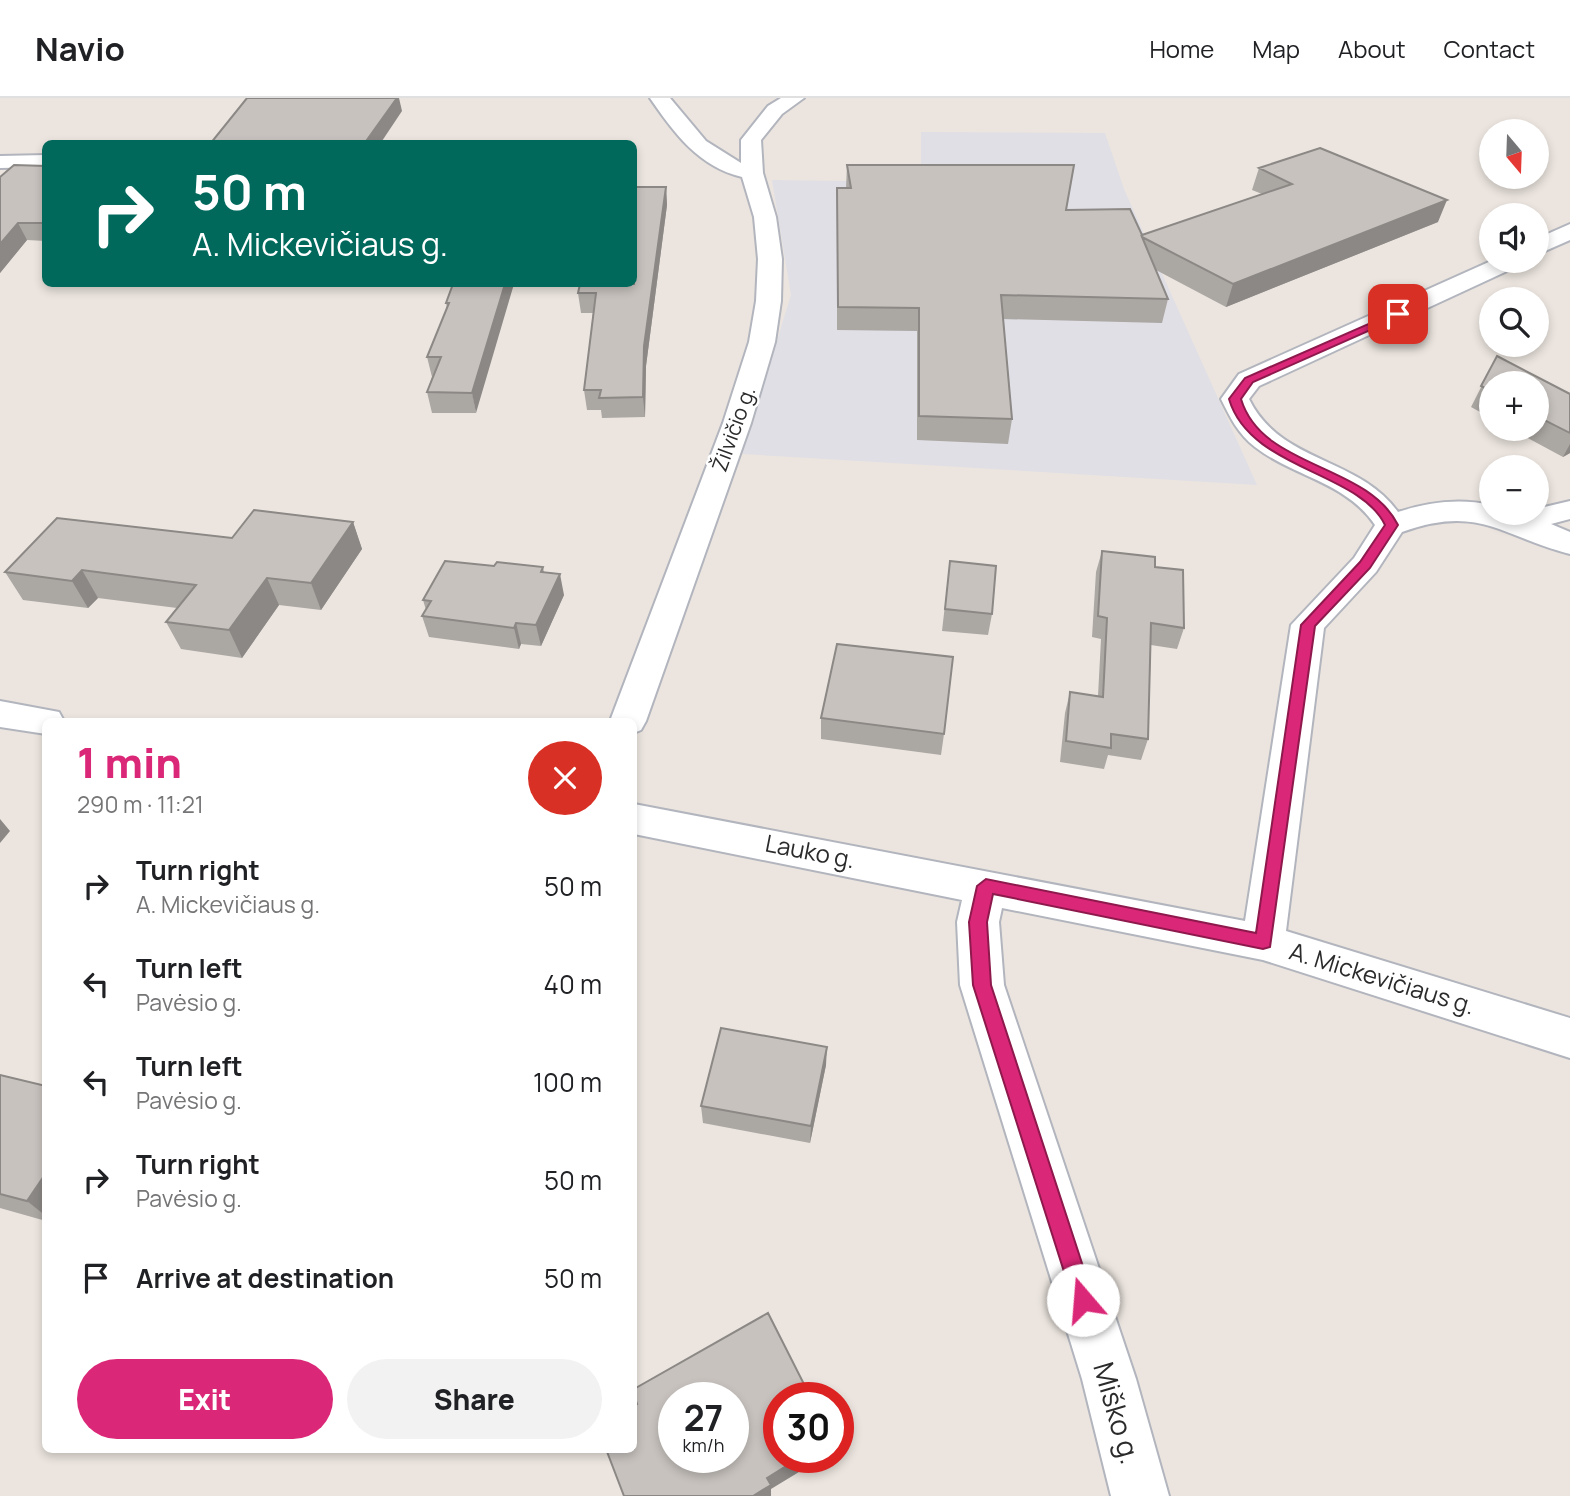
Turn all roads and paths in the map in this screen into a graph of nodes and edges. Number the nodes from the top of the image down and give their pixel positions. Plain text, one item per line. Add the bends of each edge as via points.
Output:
1 (660, 98) edge
2 (794, 98) edge
3 (42, 161) edge
4 (0, 162) edge
5 (752, 173) junction
6 (1570, 231) edge
7 (1549, 242) edge
8 (1484, 273) edge
9 (1570, 510) edge
10 (1479, 512) edge
11 (1549, 515) edge
12 (1391, 525) junction
13 (1528, 525) edge
14 (1570, 544) edge
15 (0, 713) edge
16 (629, 718) edge
17 (42, 720) edge
18 (637, 820) edge
19 (986, 886) junction
20 (1263, 942) junction
21 (1570, 1038) edge
22 (1140, 1496) edge

1 - 5 street via 687,137 710,154
2 - 5 street via 775,110 751,141
3 - 4 street
5 - 16 street, Žilvičio g. via 769,231 770,294 759,362
6 - 7 street
8 - 12 street via 1249,380 1235,399 1239,412 1269,444 1368,498 1384,510
9 - 11 street
10 - 12 street via 1424,512
12 - 20 street via 1365,565 1308,625
13 - 14 street
15 - 17 street
18 - 19 street, Lauko g.
19 - 20 street, A. Mickevičiaus g.
19 - 22 street, Miško g. via 978,922 982,985 1109,1379
20 - 21 street, A. Mickevičiaus g.

